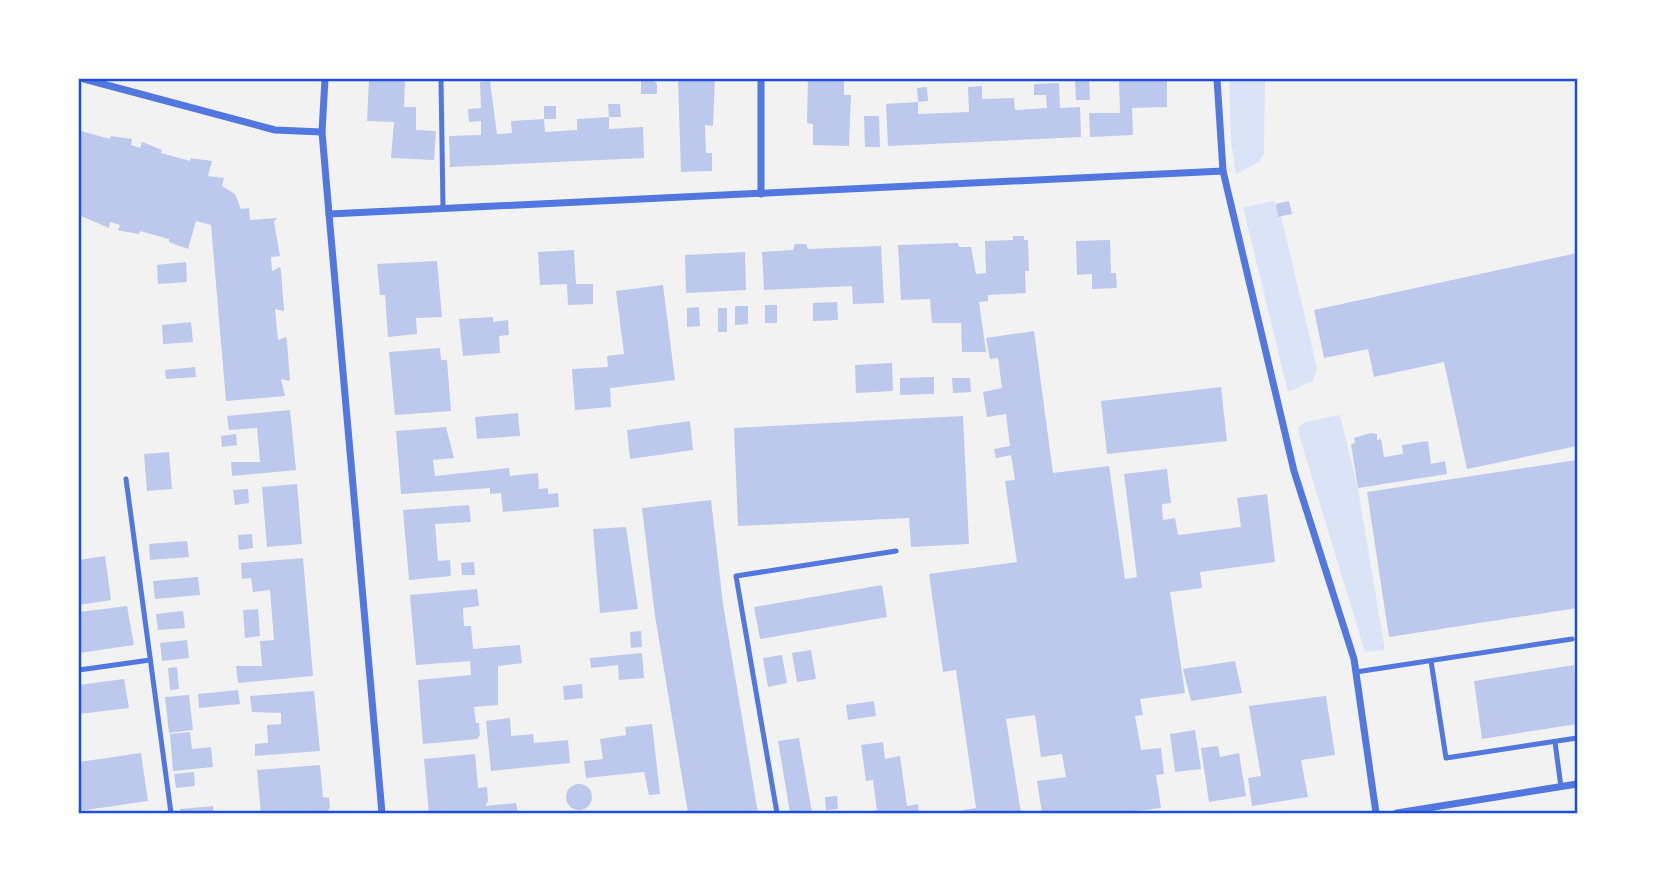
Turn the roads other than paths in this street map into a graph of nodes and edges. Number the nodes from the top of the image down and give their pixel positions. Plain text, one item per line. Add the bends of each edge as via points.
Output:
1 (84, 79) edge
2 (325, 79) edge
3 (441, 79) edge
4 (761, 79) edge
5 (1217, 79) edge
6 (322, 132) junction
7 (1223, 172) junction
8 (761, 194) junction
9 (443, 208) junction
10 (329, 214) junction
11 (126, 479) dead end
12 (896, 551) dead end
13 (1572, 639) dead end
14 (150, 660) junction
15 (1431, 661) junction
16 (79, 670) edge
17 (1356, 672) junction
18 (1577, 738) edge
19 (1555, 742) junction
20 (1577, 784) edge
21 (1561, 787) junction
22 (171, 813) edge
23 (382, 813) edge
24 (778, 813) edge
25 (1376, 813) edge
26 (1397, 813) edge

1 - 6 street via 275,130
2 - 6 street
3 - 9 lane
4 - 8 street
5 - 7 street
6 - 10 street
7 - 8 street
7 - 17 street via 1287,446
8 - 9 street
9 - 10 street
10 - 23 street
11 - 14 lane
12 - 24 lane via 736,576
13 - 15 lane
14 - 16 lane
14 - 22 lane
15 - 17 lane
15 - 19 lane via 1446,758
17 - 25 street
18 - 19 lane
19 - 21 lane
20 - 21 street
21 - 26 street

